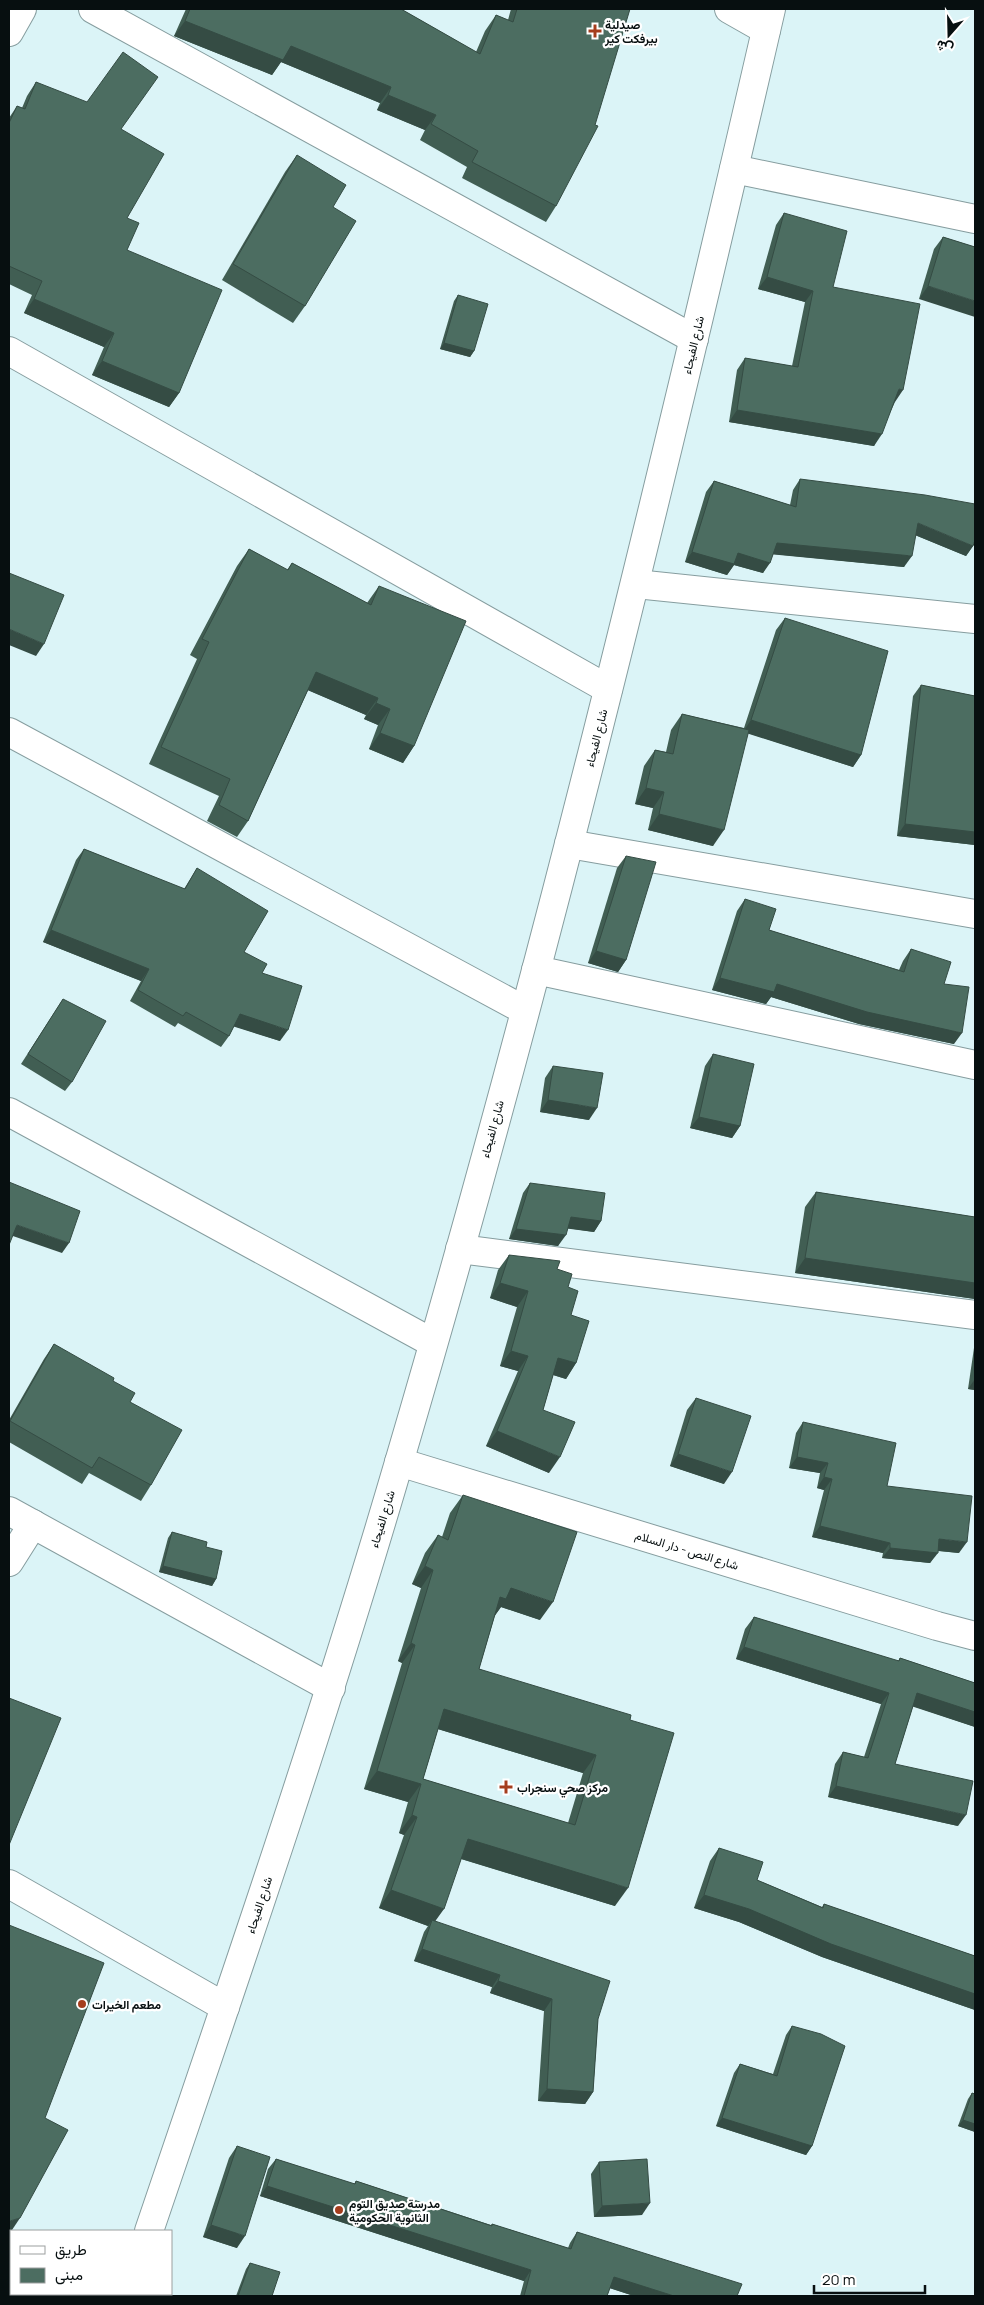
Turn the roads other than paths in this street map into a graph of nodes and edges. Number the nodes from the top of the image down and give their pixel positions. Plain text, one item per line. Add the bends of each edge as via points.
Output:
1 (22, 9) edge
2 (93, 9) edge
3 (729, 9) edge
4 (769, 19) edge
5 (9, 32) edge
6 (734, 169) junction
7 (975, 219) edge
8 (694, 339) junction
9 (9, 352) edge
10 (636, 584) junction
11 (975, 619) edge
12 (608, 689) junction
13 (9, 732) edge
14 (568, 844) junction
15 (975, 914) edge
16 (536, 970) junction
17 (524, 1010) junction
18 (975, 1065) edge
19 (9, 1112) edge
20 (460, 1249) junction
21 (975, 1315) edge
22 (434, 1343) junction
23 (399, 1462) junction
24 (9, 1511) edge
25 (33, 1524) junction
26 (9, 1562) edge
27 (975, 1636) edge
28 (331, 1688) junction
29 (9, 1884) edge
30 (225, 2008) junction
31 (149, 2230) edge

1 - 5 street
2 - 8 street
3 - 4 street
4 - 6 street, شارع الفيحاء
6 - 7 street
6 - 8 street, شارع الفيحاء
8 - 10 street, شارع الفيحاء
9 - 12 street
10 - 11 street
10 - 12 street, شارع الفيحاء
12 - 14 street, شارع الفيحاء
13 - 17 street
14 - 15 street
14 - 16 street, شارع الفيحاء
16 - 17 street, شارع الفيحاء
16 - 18 street
17 - 20 street, شارع الفيحاء
19 - 22 street
20 - 21 street
20 - 22 street, شارع الفيحاء
22 - 23 street, شارع الفيحاء
23 - 27 street, شارع النص - دار السلام
23 - 28 street, شارع الفيحاء
24 - 25 street
25 - 26 street
25 - 28 street
28 - 30 street, شارع الفيحاء
29 - 30 street
30 - 31 street, شارع الفيحاء

